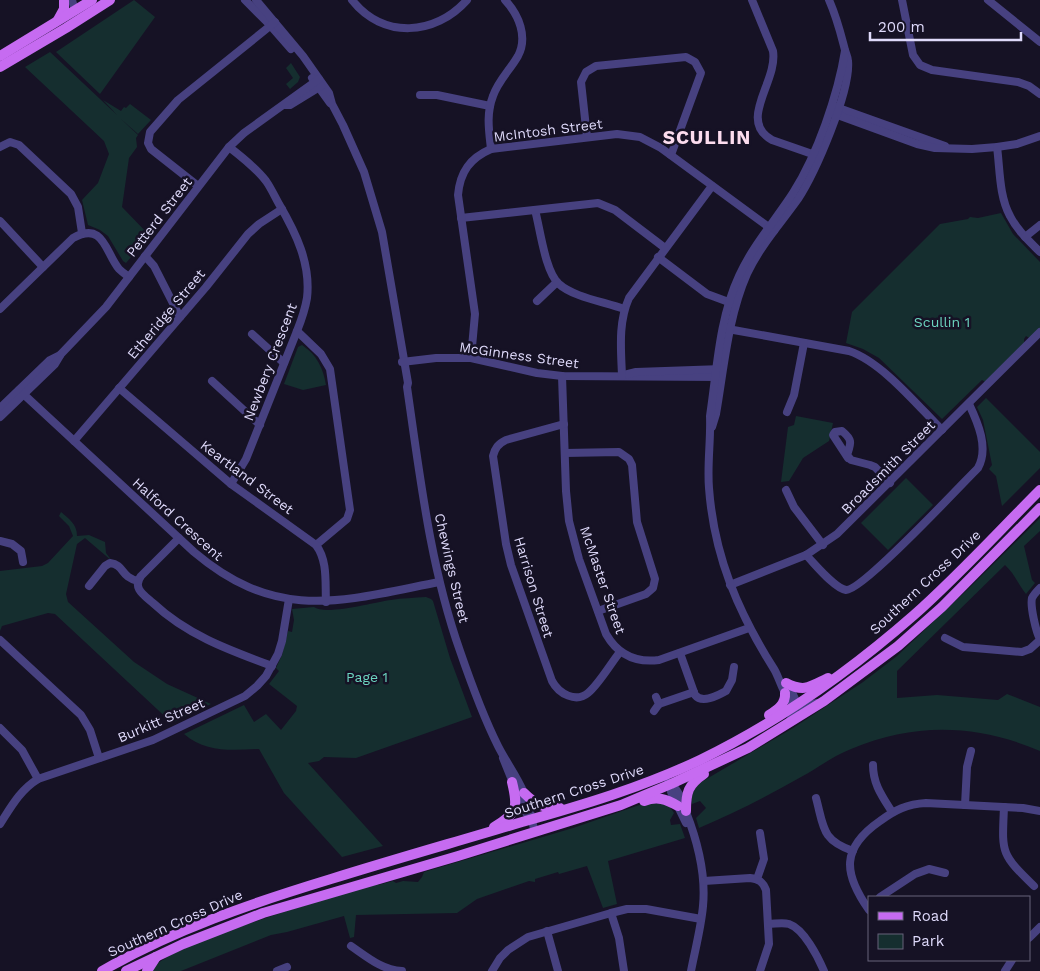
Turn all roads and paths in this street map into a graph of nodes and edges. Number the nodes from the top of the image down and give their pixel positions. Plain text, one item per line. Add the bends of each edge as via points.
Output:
1 (67, 0) edge
2 (78, 0) edge
3 (110, 0) edge
4 (245, 0) edge
5 (256, 0) edge
6 (352, 0) edge
7 (467, 0) edge
8 (505, 0) edge
9 (752, 0) edge
10 (829, 0) edge
11 (902, 0) edge
12 (988, 0) edge
13 (93, 4) edge
14 (75, 11) junction
15 (56, 23) junction
16 (273, 24) junction
17 (66, 28) junction
18 (1040, 42) edge
19 (24, 47) junction
20 (0, 56) edge
21 (0, 67) edge
22 (319, 83) junction
23 (1040, 84) edge
24 (1039, 94) edge
25 (420, 95) dead end
26 (490, 106) junction
27 (834, 110) junction
28 (1040, 136) edge
29 (587, 137) junction
30 (0, 147) edge
31 (229, 147) junction
32 (997, 147) junction
33 (491, 149) junction
34 (671, 155) junction
35 (816, 156) junction
36 (198, 186) junction
37 (712, 186) junction
38 (282, 209) junction
39 (535, 210) junction
40 (461, 218) junction
41 (0, 221) edge
42 (1040, 225) edge
43 (771, 229) junction
44 (82, 234) junction
45 (1025, 237) junction
46 (665, 248) junction
47 (1040, 252) edge
48 (145, 256) junction
49 (658, 257) junction
50 (43, 267) junction
51 (129, 277) junction
52 (557, 282) junction
53 (536, 301) dead end
54 (733, 303) junction
55 (624, 308) junction
56 (0, 309) edge
57 (180, 318) junction
58 (727, 329) junction
59 (297, 332) junction
60 (1040, 332) edge
61 (252, 334) dead end
62 (804, 343) junction
63 (471, 358) junction
64 (284, 364) junction
65 (403, 365) junction
66 (719, 373) junction
67 (562, 376) junction
68 (622, 376) junction
69 (212, 381) dead end
70 (119, 388) junction
71 (21, 392) junction
72 (969, 404) junction
73 (0, 408) edge
74 (787, 412) dead end
75 (0, 417) edge
76 (564, 424) junction
77 (260, 425) junction
78 (942, 430) junction
79 (74, 441) junction
80 (565, 453) junction
81 (848, 458) dead end
82 (890, 483) junction
83 (231, 484) junction
84 (786, 490) dead end
85 (1040, 490) edge
86 (1040, 508) edge
87 (179, 538) junction
88 (0, 541) edge
89 (823, 545) junction
90 (316, 546) junction
91 (806, 555) junction
92 (22, 562) dead end
93 (138, 581) junction
94 (440, 582) junction
95 (730, 585) junction
96 (89, 586) dead end
97 (1040, 588) edge
98 (289, 599) junction
99 (326, 602) junction
100 (598, 612) junction
101 (749, 628) junction
102 (946, 638) dead end
103 (1040, 639) edge
104 (0, 640) edge
105 (620, 652) junction
106 (680, 653) junction
107 (272, 666) junction
108 (734, 667) dead end
109 (843, 672) junction
110 (786, 688) junction
111 (694, 692) junction
112 (824, 701) junction
113 (656, 704) dead end
114 (796, 705) junction
115 (788, 724) junction
116 (0, 728) edge
117 (739, 739) junction
118 (499, 748) junction
119 (971, 751) dead end
120 (734, 754) junction
121 (99, 758) junction
122 (873, 765) dead end
123 (684, 766) junction
124 (38, 779) junction
125 (512, 782) junction
126 (672, 784) junction
127 (633, 788) junction
128 (524, 793) junction
129 (816, 798) dead end
130 (592, 802) junction
131 (621, 805) junction
132 (965, 805) junction
133 (1004, 807) junction
134 (1040, 811) edge
135 (892, 812) junction
136 (683, 813) junction
137 (531, 820) junction
138 (0, 823) edge
139 (535, 832) junction
140 (760, 833) dead end
141 (478, 836) junction
142 (853, 851) junction
143 (945, 873) dead end
144 (757, 879) junction
145 (704, 881) junction
146 (1034, 886) dead end
147 (882, 896) edge
148 (868, 907) edge
149 (611, 913) junction
150 (701, 919) junction
151 (769, 924) junction
152 (1040, 926) edge
153 (547, 931) junction
154 (1030, 937) edge
155 (151, 946) junction
156 (351, 946) dead end
157 (156, 956) junction
158 (111, 966) junction
159 (287, 968) dead end
160 (133, 970) edge
161 (102, 971) edge
162 (147, 971) edge
163 (277, 971) edge
164 (402, 971) edge
165 (492, 971) edge
166 (558, 971) edge
167 (624, 971) edge
168 (691, 971) edge
169 (760, 971) edge
170 (824, 971) edge

1 - 14 street
1 - 15 main road
2 - 13 main road
3 - 13 main road
4 - 16 street, Chewings Street
5 - 16 street, Chewings Street
6 - 7 street via 374,19 411,29 448,18
8 - 26 street via 518,19 521,46
9 - 35 street via 775,59 758,110 758,126 772,140
10 - 27 street via 842,32 845,51
11 - 24 street via 913,55 920,65 932,70 1018,82
12 - 18 street
13 - 14 main road via 81,14
13 - 17 main road
14 - 15 main road
14 - 17 main road via 74,19
15 - 19 main road
16 - 22 street, Chewings Street
16 - 36 street via 189,89 150,132 148,143 151,149
17 - 19 main road
19 - 20 main road
19 - 21 main road
22 - 31 street, Petterd Street via 288,101
22 - 65 street, Chewings Street via 331,98 373,196 388,263
23 - 24 street
25 - 26 street via 437,95
26 - 33 street
27 - 32 street via 948,147
27 - 35 street
28 - 32 street
29 - 33 street, McIntosh Street
29 - 34 street, McIntosh Street via 629,134 651,142
29 - 34 street via 581,82 586,72 596,66 686,56 696,62 701,73
30 - 44 street via 10,142 19,145 71,194 78,207
31 - 36 street, Petterd Street
31 - 38 street, Newbery Crescent via 266,182
32 - 45 street via 1005,205 1015,226
33 - 40 street, McIntosh Street via 473,159 462,175 458,195
34 - 37 street, McIntosh Street
35 - 43 street via 800,194
36 - 48 street, Petterd Street
37 - 43 street, McIntosh Street
37 - 46 street
38 - 57 street, Etheridge Street via 248,234
38 - 59 street, Newbery Crescent via 299,242 306,266 307,298
39 - 40 street
39 - 46 street via 594,203 605,205
39 - 52 street via 549,266
40 - 63 street, McIntosh Street via 475,314
41 - 50 street
42 - 45 street
43 - 54 street
44 - 50 street via 73,238
44 - 51 street via 92,234 103,240 120,270
45 - 47 street
46 - 49 street
48 - 51 street, Petterd Street
48 - 57 street via 154,266
49 - 54 street via 707,294
49 - 55 street
50 - 56 street
51 - 71 street, Petterd Street via 54,364
52 - 53 street
52 - 55 street via 569,291
54 - 58 street
55 - 68 street
57 - 70 street, Etheridge Street
58 - 62 street
58 - 66 street
59 - 64 street, Newbery Crescent
59 - 90 street via 321,354 330,369 350,510 347,519
60 - 72 street, Broadsmith Street
61 - 64 street
62 - 74 street via 794,395
62 - 78 street via 849,351 868,359
63 - 65 street, McGinness Street
63 - 67 street, McGinness Street
64 - 77 street, Newbery Crescent
65 - 94 street, Chewings Street via 426,520
66 - 68 street, McGinness Street
66 - 95 street via 708,467 720,556
67 - 68 street, McGinness Street
67 - 76 street, McMaster Street
69 - 77 street
70 - 79 street, Etheridge Street
70 - 83 street, Keartland Street
71 - 73 street, Petterd Street
71 - 75 street, Petterd Street
71 - 79 street, Halford Crescent
72 - 78 street, Broadsmith Street
72 - 91 street via 979,430 982,462 892,555 855,587 847,590 836,585
76 - 80 street, McMaster Street
76 - 105 street, Harrison Street via 506,440 494,450 508,551 552,681 561,692 574,697 589,692
77 - 83 street, Newbery Crescent
78 - 82 street, Broadsmith Street
79 - 87 street, Halford Crescent
80 - 100 street, McMaster Street via 569,520
80 - 100 street via 619,452 632,465 637,522 655,582 646,594
81 - 82 street via 870,465
82 - 89 street, Broadsmith Street
83 - 90 street, Keartland Street
84 - 89 street via 794,507
85 - 109 main road, Southern Cross Drive via 914,615
86 - 112 main road, Southern Cross Drive via 920,626
87 - 93 street
87 - 98 street, Halford Crescent via 230,579
88 - 92 street via 16,546 21,551
89 - 91 street, Broadsmith Street
90 - 99 street via 324,563
91 - 95 street, Broadsmith Street
93 - 96 street via 128,578 118,565 110,563
93 - 107 street via 141,592 193,633
94 - 99 street, Halford Crescent
94 - 118 street, Chewings Street via 459,650
95 - 101 street
97 - 103 street via 1031,603
98 - 99 street, Halford Crescent
98 - 107 street, Burkitt Street via 282,640
100 - 105 street, McMaster Street via 610,642
101 - 106 street, McMaster Street
101 - 110 street
102 - 103 street via 963,647 1022,652
104 - 121 street via 81,716 90,730
105 - 106 street, McMaster Street via 637,660 650,661
106 - 111 street
107 - 121 street, Burkitt Street via 245,696 152,740
108 - 111 street via 726,691 702,700
109 - 110 main road via 808,688
109 - 114 main road, Southern Cross Drive
110 - 114 street
110 - 117 main road via 781,705
111 - 113 street
112 - 114 street via 803,707
112 - 115 main road, Southern Cross Drive
114 - 115 street
114 - 117 main road, Southern Cross Drive
115 - 120 main road, Southern Cross Drive
116 - 124 street via 22,750
117 - 123 main road, Southern Cross Drive
118 - 125 street, Chewings Street
118 - 128 street, Chewings Street
119 - 132 street via 966,767
120 - 126 main road, Southern Cross Drive
120 - 136 main road via 690,785
121 - 124 street, Burkitt Street
122 - 135 street via 877,788
123 - 126 street via 676,772
123 - 127 main road, Southern Cross Drive
124 - 138 street, Burkitt Street via 24,789
125 - 137 street, Chewings Street
125 - 141 main road via 516,799 512,815
126 - 127 street via 663,780 643,788
126 - 131 main road, Southern Cross Drive
126 - 136 street via 671,792
127 - 130 main road, Southern Cross Drive
128 - 130 main road via 534,804 548,808
128 - 137 street, Chewings Street via 532,813
129 - 142 street via 827,836
130 - 137 main road, Southern Cross Drive
131 - 136 main road via 626,808 659,798
131 - 139 main road, Southern Cross Drive
132 - 133 street
132 - 135 street via 915,804
133 - 134 street
133 - 146 street via 1005,853
135 - 142 street via 863,834
136 - 145 street via 702,865
137 - 139 street, Chewings Street
137 - 141 main road, Southern Cross Drive
139 - 157 main road, Southern Cross Drive via 264,913
140 - 144 street via 764,859
141 - 155 main road, Southern Cross Drive via 260,901
142 - 148 street via 852,882
143 - 147 street via 929,869 915,874
144 - 145 street
144 - 151 street via 766,890
145 - 150 street
149 - 150 street via 646,909
149 - 153 street
149 - 167 street
150 - 168 street
151 - 169 street via 769,944
151 - 170 street via 790,924 800,931
152 - 154 street
153 - 165 street via 518,943 500,958
153 - 166 street
155 - 158 main road, Southern Cross Drive
155 - 160 street via 139,954
156 - 164 street via 378,964
157 - 160 main road, Southern Cross Drive
157 - 162 main road
158 - 160 street via 126,964
158 - 161 main road, Southern Cross Drive
159 - 163 street

